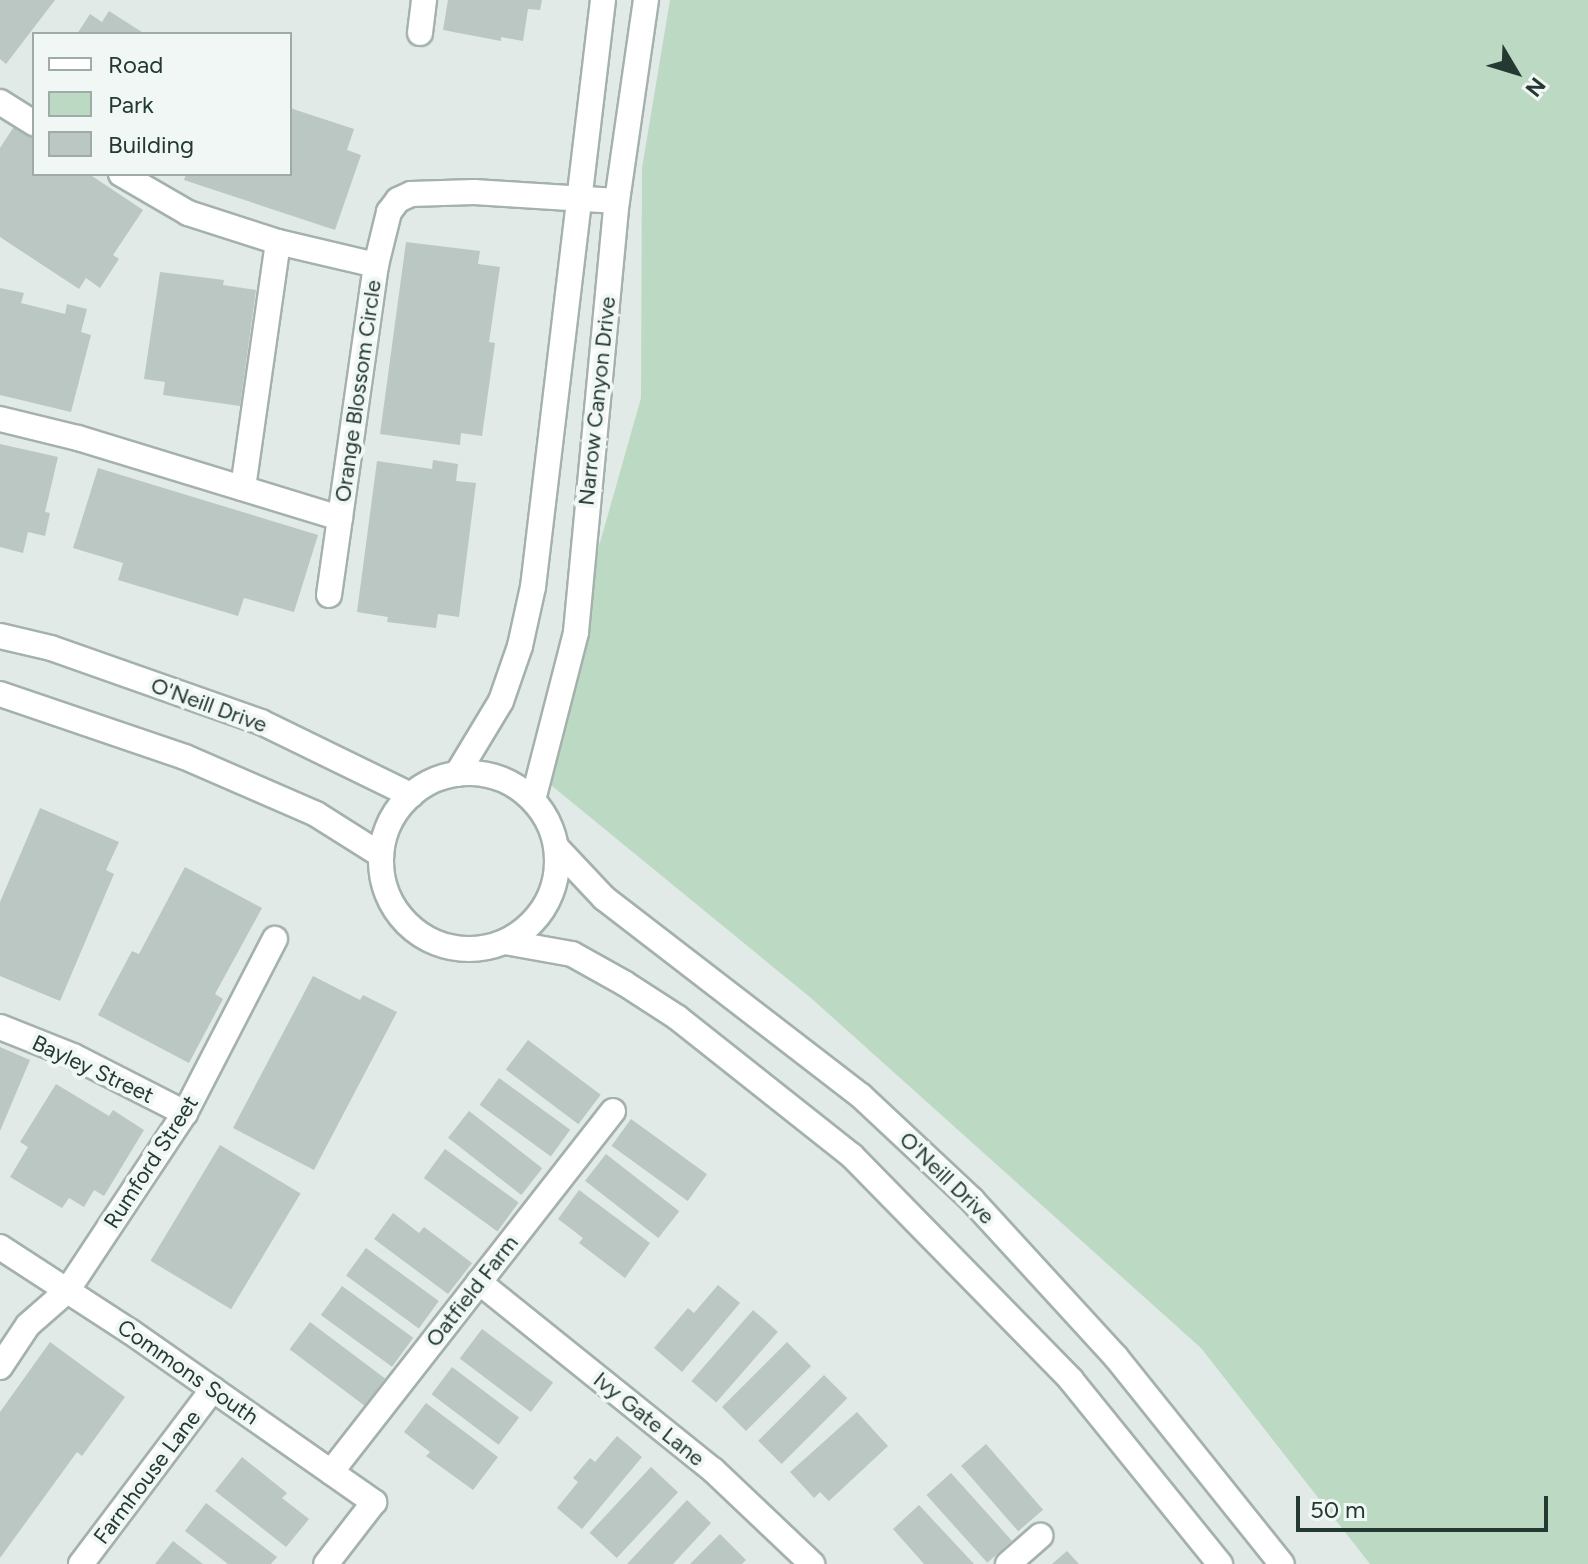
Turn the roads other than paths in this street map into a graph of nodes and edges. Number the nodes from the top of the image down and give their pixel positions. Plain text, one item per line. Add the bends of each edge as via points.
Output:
1 (424, 0) edge
2 (603, 0) edge
3 (646, 0) edge
4 (420, 33) dead end
5 (0, 102) edge
6 (32, 122) edge
7 (124, 176) edge
8 (578, 199) junction
9 (617, 201) junction
10 (278, 242) junction
11 (376, 265) junction
12 (0, 419) edge
13 (243, 488) junction
14 (340, 518) junction
15 (329, 595) dead end
16 (0, 636) edge
17 (0, 694) edge
18 (457, 774) junction
19 (411, 795) junction
20 (533, 800) junction
21 (557, 848) junction
22 (381, 855) junction
23 (275, 939) dead end
24 (505, 942) junction
25 (0, 1027) edge
26 (613, 1111) dead end
27 (185, 1113) junction
28 (0, 1247) edge
29 (479, 1282) junction
30 (67, 1291) junction
31 (0, 1367) edge
32 (213, 1389) junction
33 (331, 1472) junction
34 (1040, 1536) dead end
35 (81, 1564) edge
36 (326, 1564) edge
37 (812, 1564) edge
38 (1008, 1564) edge
39 (1220, 1564) edge
40 (1282, 1564) edge

1 - 4 street
2 - 8 street, Narrow Canyon Drive
3 - 9 street, Narrow Canyon Drive
5 - 6 street
7 - 10 street, Orange Blossom Circle via 188,213
8 - 9 street, Orange Blossom Circle
8 - 11 street, Orange Blossom Circle via 411,194 389,212
8 - 18 street, Narrow Canyon Drive via 533,587 501,701
9 - 20 street, Narrow Canyon Drive via 576,632
10 - 11 street, Orange Blossom Circle
10 - 13 street
11 - 14 street, Orange Blossom Circle
12 - 13 street, Orange Blossom Circle
13 - 14 street, Orange Blossom Circle
14 - 15 street, Orange Blossom Circle
16 - 19 street, O'Neill Drive via 51,648 261,722
17 - 22 street via 185,757 316,814
18 - 19 street, O'Neill Drive via 432,781
18 - 20 street, O'Neill Drive via 484,774 511,783
19 - 22 street via 395,812
20 - 21 street, O'Neill Drive via 549,822
21 - 24 street via 556,876 547,903 529,926
21 - 40 street, O'Neill Drive via 604,898 861,1096 972,1200 1116,1357
22 - 24 street via 384,885 397,913 418,933 446,947 475,949
23 - 27 street, Rumford Street
24 - 39 street via 572,954 624,983 678,1018 852,1156 1071,1380
25 - 27 street, Bayley Street via 73,1056
26 - 29 street, Oatfield Farm
27 - 30 street, Rumford Street
28 - 30 street, Commons South
29 - 33 street, Oatfield Farm
29 - 37 street, Ivy Gate Lane via 713,1470
30 - 31 street, Rumford Street via 28,1325
30 - 32 street, Commons South
32 - 33 street, Commons South
32 - 35 street, Farmhouse Lane
33 - 36 street, Commons South via 374,1502
34 - 38 street

